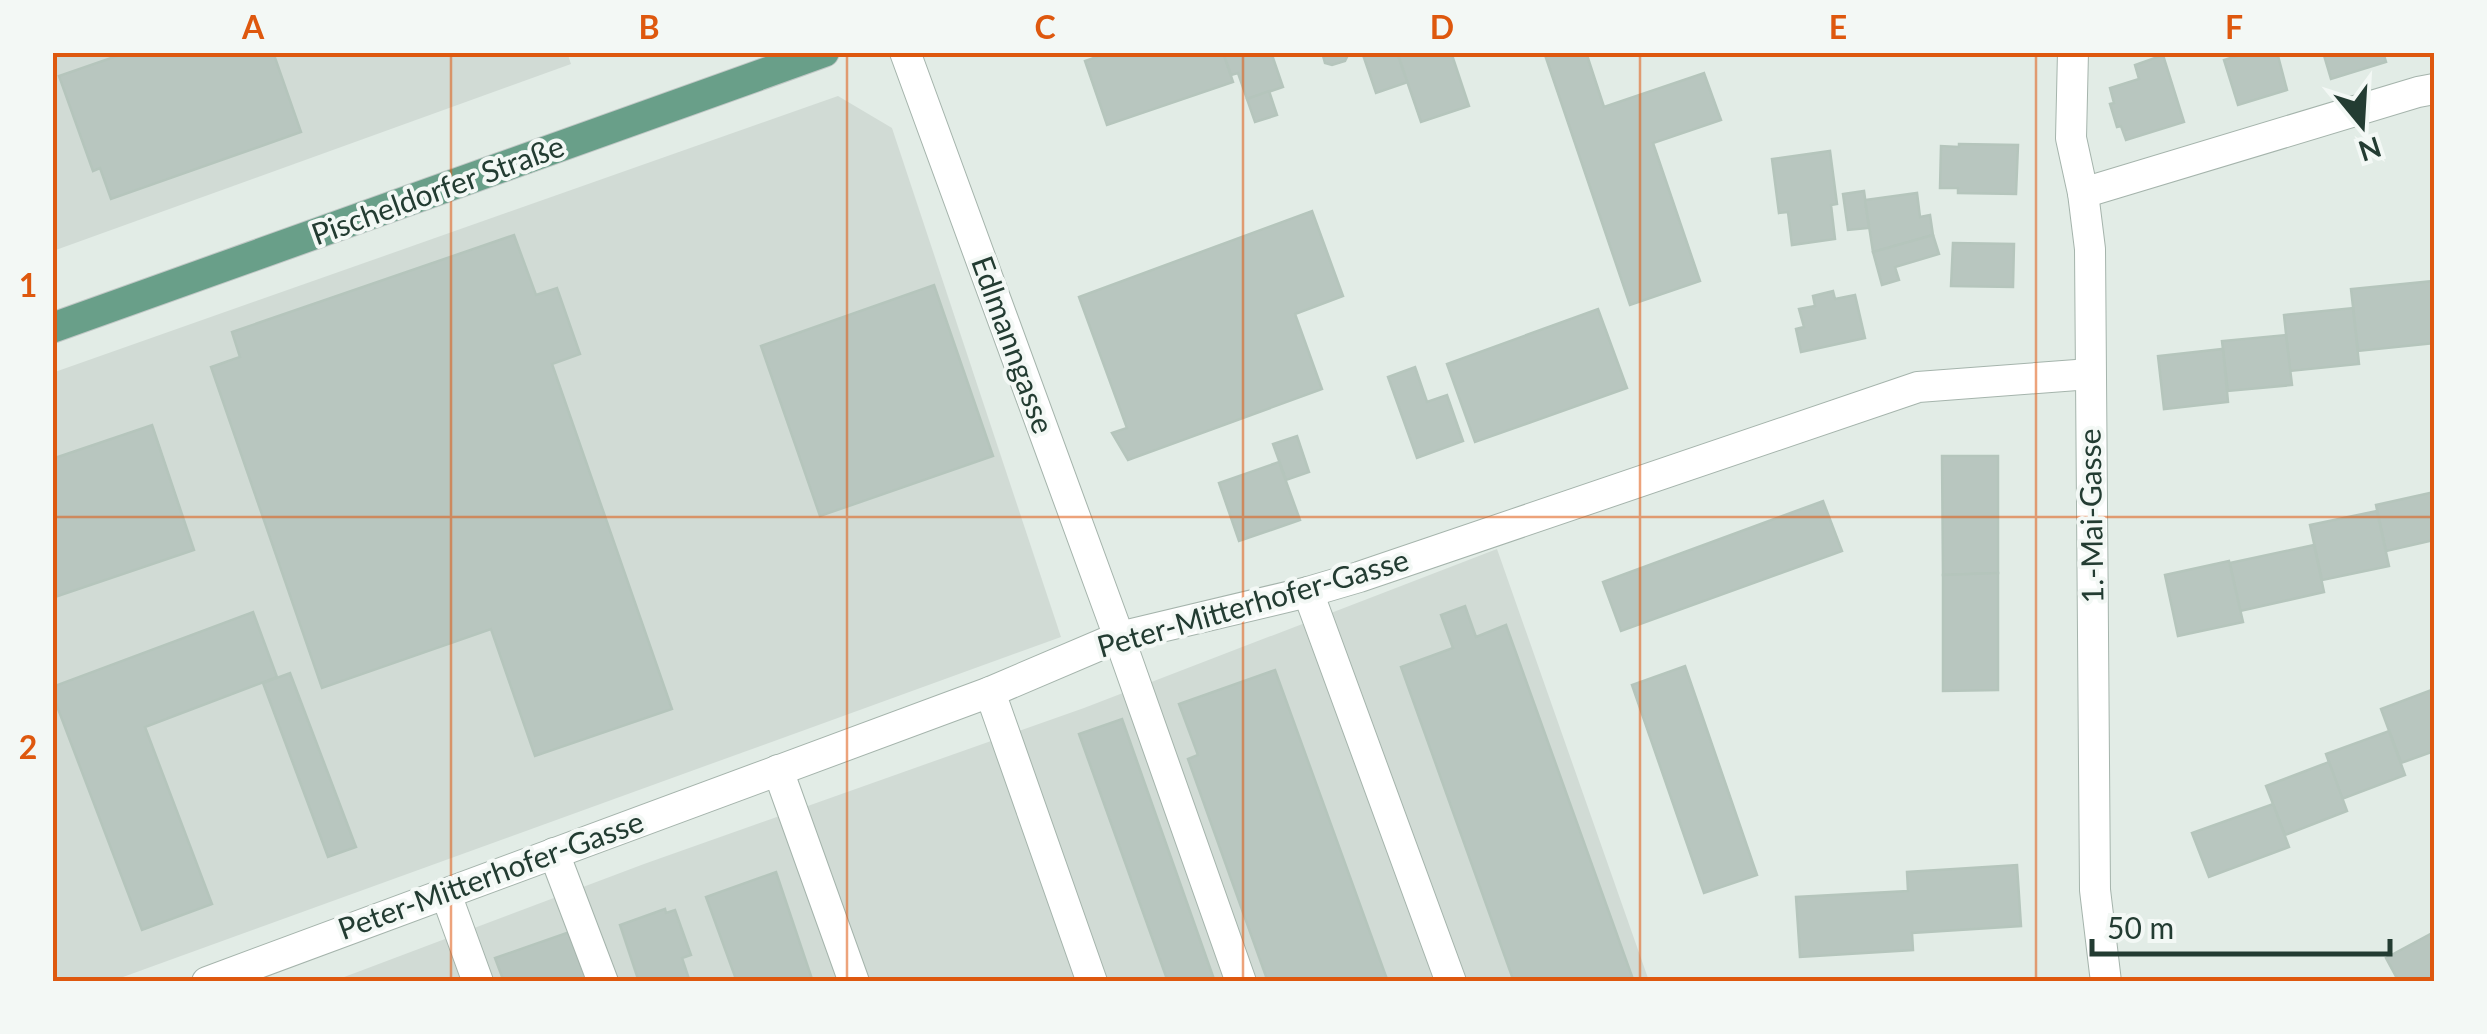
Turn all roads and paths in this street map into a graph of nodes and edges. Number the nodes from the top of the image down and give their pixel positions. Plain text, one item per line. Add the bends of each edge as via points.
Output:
1 (824, 52) edge
2 (905, 52) edge
3 (2073, 52) edge
4 (2434, 89) edge
5 (2083, 194) junction
6 (52, 328) edge
7 (2090, 374) junction
8 (1308, 592) junction
9 (1119, 636) junction
10 (990, 692) junction
11 (778, 770) junction
12 (554, 853) junction
13 (446, 894) junction
14 (290, 967) edge
15 (207, 982) edge
16 (478, 982) edge
17 (603, 982) edge
18 (854, 982) edge
19 (1092, 982) edge
20 (1242, 982) edge
21 (1452, 982) edge
22 (2106, 982) edge

1 - 6 main road, Pischeldorfer Straße
2 - 9 street, Edlmanngasse
3 - 5 street, 1.-Mai-Gasse via 2071,138
4 - 5 street
5 - 7 street, 1.-Mai-Gasse
7 - 8 street, Peter-Mitterhofer-Gasse via 1918,387
7 - 22 street, 1.-Mai-Gasse via 2095,890
8 - 9 street, Peter-Mitterhofer-Gasse
8 - 21 street
9 - 10 street, Peter-Mitterhofer-Gasse
9 - 20 street, Edlmanngasse
10 - 11 street, Peter-Mitterhofer-Gasse
10 - 19 street
11 - 12 street, Peter-Mitterhofer-Gasse
11 - 18 street
12 - 13 street, Peter-Mitterhofer-Gasse
12 - 17 street
13 - 14 street, Peter-Mitterhofer-Gasse
13 - 16 street
14 - 15 street, Peter-Mitterhofer-Gasse

